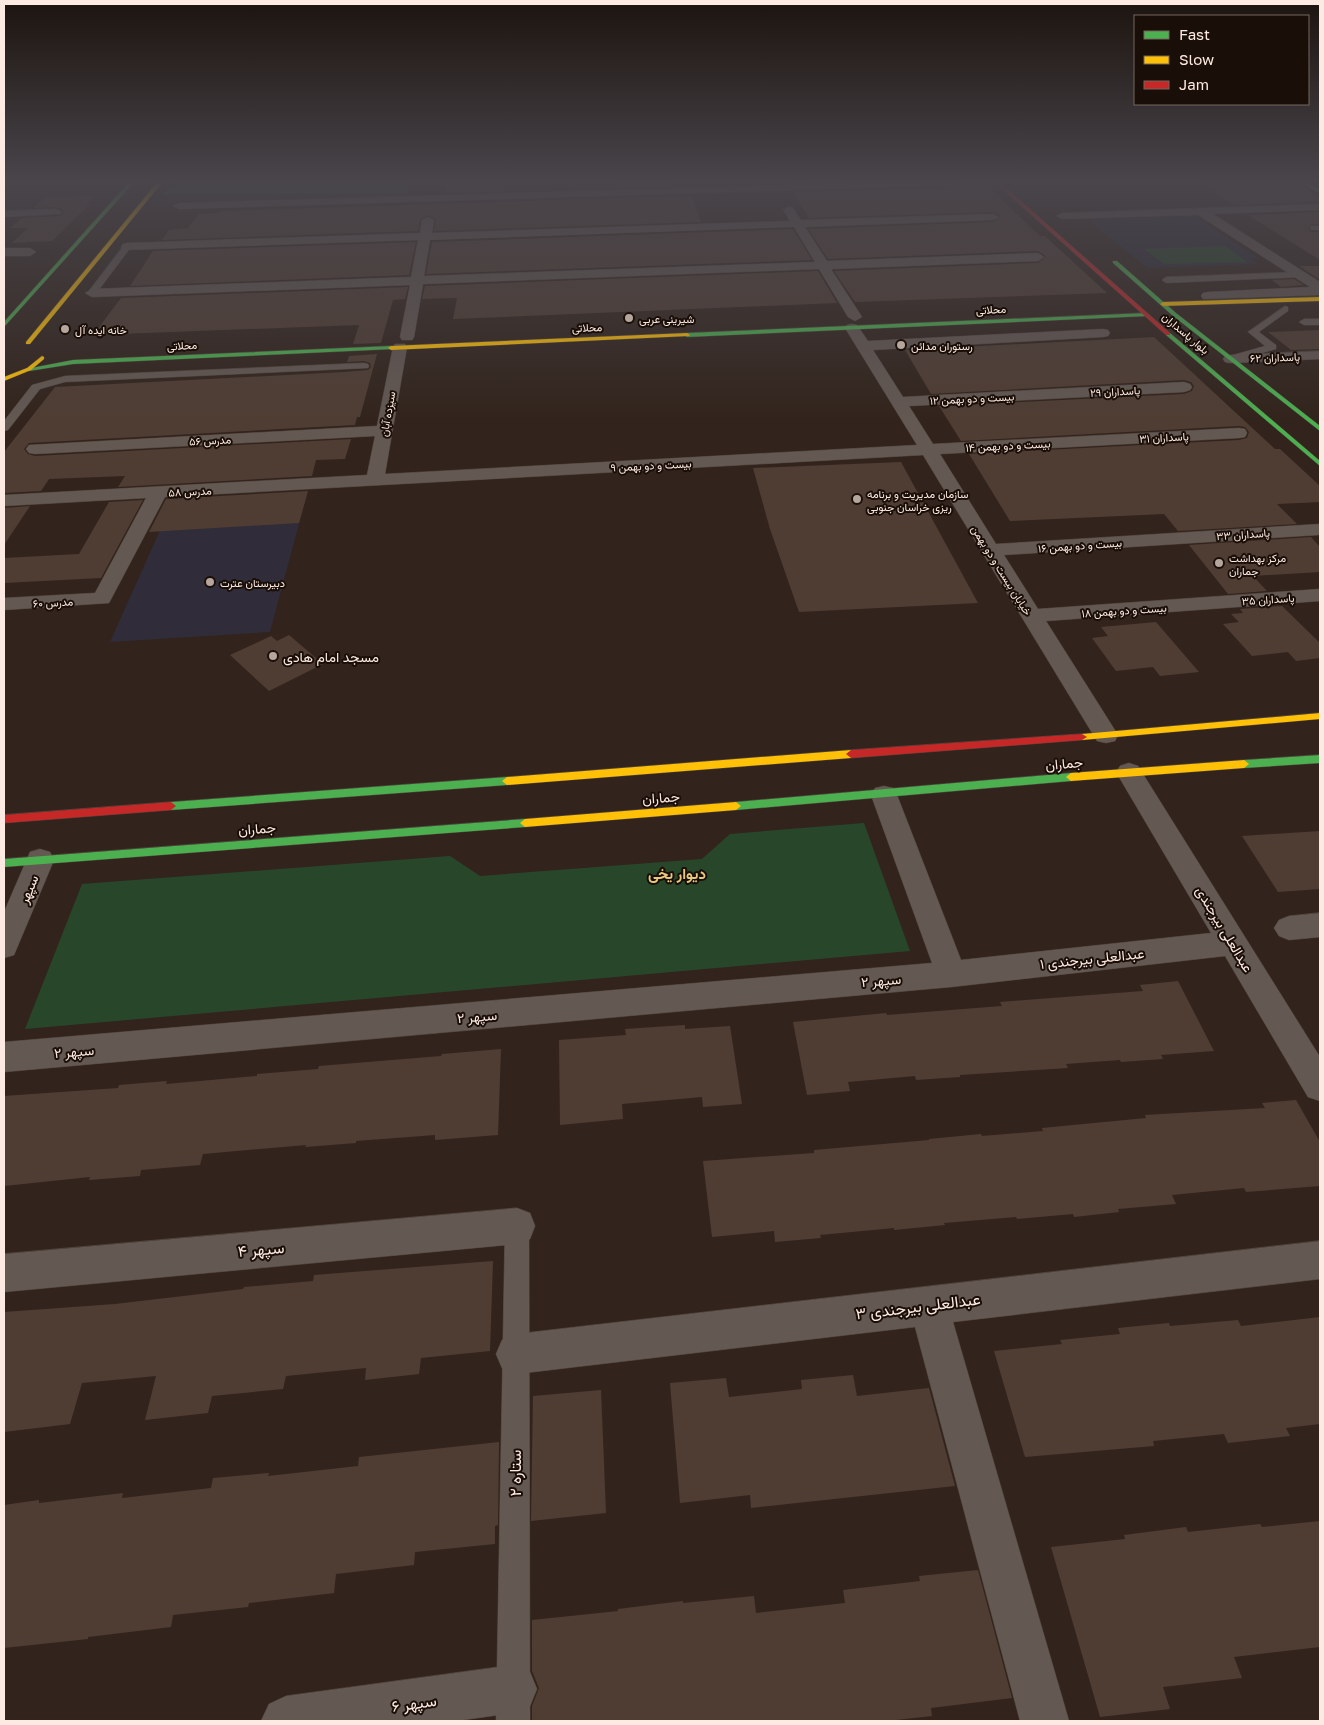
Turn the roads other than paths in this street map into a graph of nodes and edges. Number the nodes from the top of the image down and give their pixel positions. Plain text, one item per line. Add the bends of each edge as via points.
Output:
1 (63, 260) edge
2 (97, 260) edge
3 (118, 260) edge
4 (421, 260) edge
5 (820, 260) edge
6 (984, 260) edge
7 (1083, 260) edge
8 (1112, 260) edge
9 (1276, 260) edge
10 (1285, 265) junction
11 (824, 266) junction
12 (1266, 266) dead end
13 (1300, 275) junction
14 (1166, 280) dead end
15 (417, 281) junction
16 (1320, 290) edge
17 (92, 293) joint
18 (1208, 296) dead end
19 (1320, 299) edge
20 (1163, 304) junction
21 (1135, 306) junction
22 (1320, 308) edge
23 (1285, 309) junction
24 (1174, 314) junction
25 (1146, 315) junction
26 (1062, 319) junction
27 (853, 322) junction
28 (1304, 322) dead end
29 (1320, 322) edge
30 (4, 325) edge
31 (1103, 333) dead end
32 (1170, 336) junction
33 (16, 342) dead end
34 (403, 342) junction
35 (28, 343) junction
36 (862, 346) junction
37 (71, 351) dead end
38 (1320, 356) edge
39 (1230, 359) junction
40 (364, 366) dead end
41 (29, 369) junction
42 (4, 379) edge
43 (1184, 388) dead end
44 (1046, 395) joint
45 (898, 402) junction
46 (4, 428) edge
47 (1320, 429) edge
48 (384, 431) junction
49 (1239, 433) dead end
50 (1089, 441) joint
51 (35, 449) dead end
52 (927, 450) junction
53 (1320, 464) edge
54 (375, 480) junction
55 (158, 493) junction
56 (4, 500) edge
57 (1318, 529) dead end
58 (1169, 539) joint
59 (990, 550) junction
60 (1320, 595) edge
61 (1216, 603) joint
62 (4, 604) edge
63 (1031, 616) junction
64 (1320, 716) edge
65 (1108, 739) junction
66 (1320, 759) edge
67 (1126, 769) junction
68 (884, 795) junction
69 (4, 819) edge
70 (40, 860) junction
71 (4, 863) edge
72 (1320, 925) edge
73 (1289, 928) dead end
74 (1233, 943) junction
75 (4, 946) edge
76 (950, 974) junction
77 (4, 1057) edge
78 (1320, 1086) edge
79 (517, 1226) joint
80 (1320, 1260) edge
81 (4, 1273) edge
82 (929, 1304) junction
83 (516, 1354) junction
84 (513, 1705) edge
85 (286, 1721) edge
86 (1045, 1721) edge

1 - 30 main road
2 - 35 main road
3 - 17 lane
4 - 15 street, سیزده آبان
5 - 11 street, خیابان بیست و دو بهمن
6 - 11 street
7 - 21 main road, بلوار پاسداران
8 - 20 main road, بلوار پاسداران
9 - 10 street
10 - 12 lane
10 - 13 street
11 - 15 street
11 - 27 street, خیابان بیست و دو بهمن
13 - 14 lane
13 - 16 street
15 - 17 street
15 - 34 street, سیزده آبان
16 - 18 street
19 - 20 main road
20 - 21 main road, محلاتی
20 - 24 main road, بلوار پاسداران
21 - 25 main road, بلوار پاسداران
21 - 27 main road, محلاتی
22 - 23 main road
23 - 24 main road
23 - 39 lane via 1253,332 1272,346
24 - 25 main road, محلاتی
24 - 39 main road, بلوار پاسداران
25 - 26 main road, محلاتی
25 - 32 main road, بلوار پاسداران
26 - 27 main road, محلاتی
26 - 32 main road via 1138,328
27 - 34 main road, محلاتی
27 - 36 street, خیابان بیست و دو بهمن
28 - 29 lane
31 - 36 street
32 - 53 main road, بلوار پاسداران
33 - 35 main road
34 - 37 main road, محلاتی
34 - 41 main road, محلاتی via 73,362
34 - 48 street, سیزده آبان
35 - 41 main road via 47,350
36 - 45 street, خیابان بیست و دو بهمن
38 - 39 street, پاسداران ۶۲
39 - 47 main road, بلوار پاسداران
40 - 46 lane via 65,379 36,387
41 - 42 main road, محلاتی
43 - 44 street, پاسداران ۲۹
44 - 45 street, بیست و دو بهمن ۱۲
45 - 52 street, خیابان بیست و دو بهمن
48 - 51 street, مدرس ۵۶
48 - 54 street, سیزده آبان
49 - 50 street, پاسداران ۳۱
50 - 52 street, بیست و دو بهمن ۱۴
52 - 54 street, بیست و دو بهمن ۹
52 - 59 street, خیابان بیست و دو بهمن
54 - 55 street, مدرس ۵۸
55 - 56 street, مدرس ۵۸
55 - 62 street, مدرس ۶۰ via 102,599
57 - 58 street, پاسداران ۳۳
58 - 59 street, بیست و دو بهمن ۱۶
59 - 63 street, خیابان بیست و دو بهمن
60 - 61 street, پاسداران ۳۵
61 - 63 street, بیست و دو بهمن ۱۸
63 - 65 street, خیابان بیست و دو بهمن
64 - 65 main road, جماران
65 - 69 main road, جماران
66 - 67 main road, جماران
67 - 68 main road, جماران
67 - 74 street, عبدالعلی بیرجندی
68 - 70 main road, جماران
68 - 76 street
70 - 71 main road, جماران
70 - 75 street, سپهر
72 - 73 street
74 - 76 street, عبدالعلی بیرجندی ۱
74 - 78 street, عبدالعلی بیرجندی
76 - 77 street, سپهر ۲
79 - 81 street, سپهر ۴
79 - 83 lane, ستاره ۲
80 - 82 street, عبدالعلی بیرجندی ۳
82 - 83 street, عبدالعلی بیرجندی ۳
82 - 86 street
83 - 84 lane, ستاره ۲
84 - 85 street, سپهر ۶

